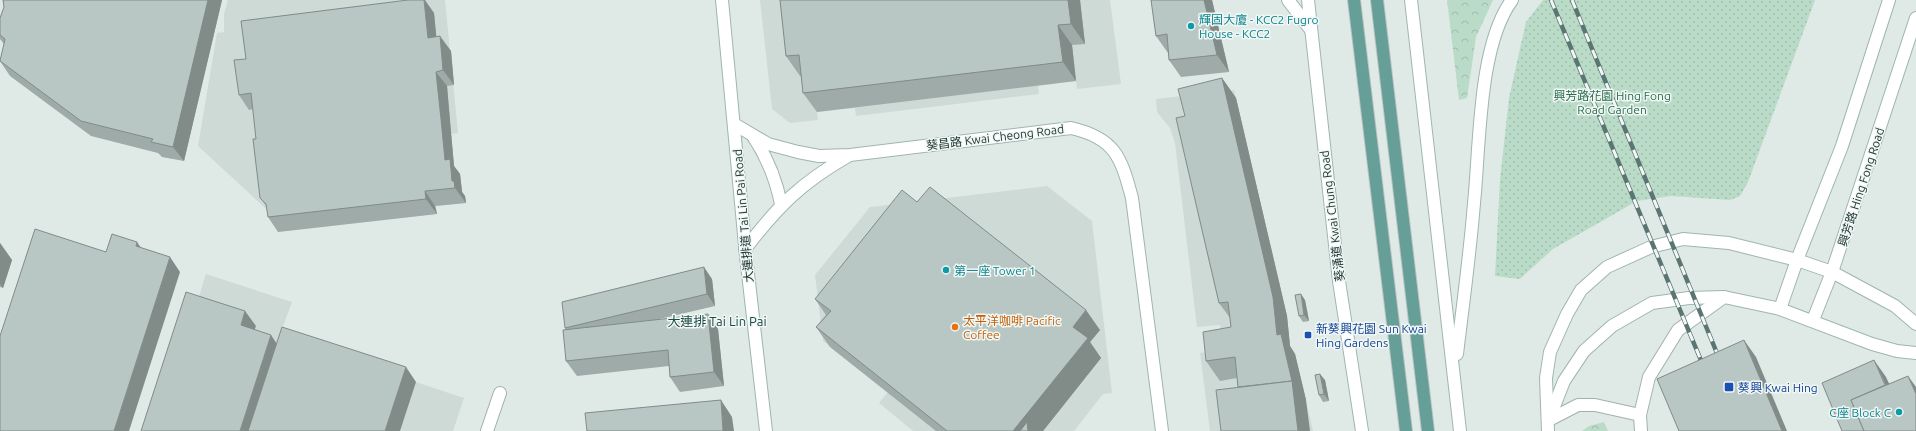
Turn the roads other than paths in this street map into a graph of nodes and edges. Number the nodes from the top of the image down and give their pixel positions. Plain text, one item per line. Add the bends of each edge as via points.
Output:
1 (722, 0) edge
2 (1288, 0) edge
3 (1308, 0) edge
4 (1354, 0) edge
5 (1376, 0) edge
6 (1411, 0) edge
7 (1512, 0) edge
8 (1889, 0) edge
9 (1916, 18) edge
10 (1312, 31) junction
11 (734, 124) junction
12 (754, 136) junction
13 (850, 155) junction
14 (781, 204) junction
15 (745, 248) junction
16 (1797, 260) junction
17 (1832, 272) junction
18 (1724, 296) junction
19 (1780, 309) junction
20 (1813, 320) junction
21 (1916, 324) edge
22 (1916, 353) edge
23 (1454, 372) junction
24 (500, 393) dead end
25 (1640, 415) junction
26 (1548, 425) edge
27 (487, 431) edge
28 (766, 431) edge
29 (1162, 431) edge
30 (1362, 431) edge
31 (1406, 431) edge
32 (1428, 431) edge
33 (1460, 431) edge
34 (1641, 431) edge

1 - 11 main road, 大連排道 Tai Lin Pai Road
2 - 10 main road
3 - 10 main road, 葵涌道 Kwai Chung Road
4 - 31 main road
5 - 32 main road
6 - 23 main road
7 - 23 main road via 1492,40 1485,81 1469,266
8 - 16 main road via 1842,146
9 - 17 main road, 興芳路 Hing Fong Road
10 - 30 main road, 葵涌道 Kwai Chung Road via 1339,281
11 - 12 main road, 葵昌路 Kwai Cheong Road
11 - 15 main road, 大連排道 Tai Lin Pai Road
12 - 13 main road, 葵昌路 Kwai Cheong Road via 768,144 818,156
12 - 14 main road via 766,155
13 - 14 main road via 824,170
13 - 29 main road, 葵昌路 Kwai Cheong Road via 1071,128 1091,132 1113,149 1121,162 1132,198
14 - 15 main road
15 - 28 main road, 大連排道 Tai Lin Pai Road
16 - 17 main road
16 - 19 main road
16 - 26 main road via 1729,243 1683,239 1651,246 1606,267 1580,290 1550,352 1546,378
17 - 20 main road, 興芳路 Hing Fong Road
17 - 21 main road via 1895,306
18 - 19 main road
18 - 25 main road via 1678,330 1649,377
18 - 26 main road via 1652,303 1612,326 1584,351 1564,381
19 - 20 main road
20 - 22 main road via 1872,344
23 - 33 main road
24 - 27 main road
25 - 26 main road via 1596,405 1578,405
25 - 34 main road

